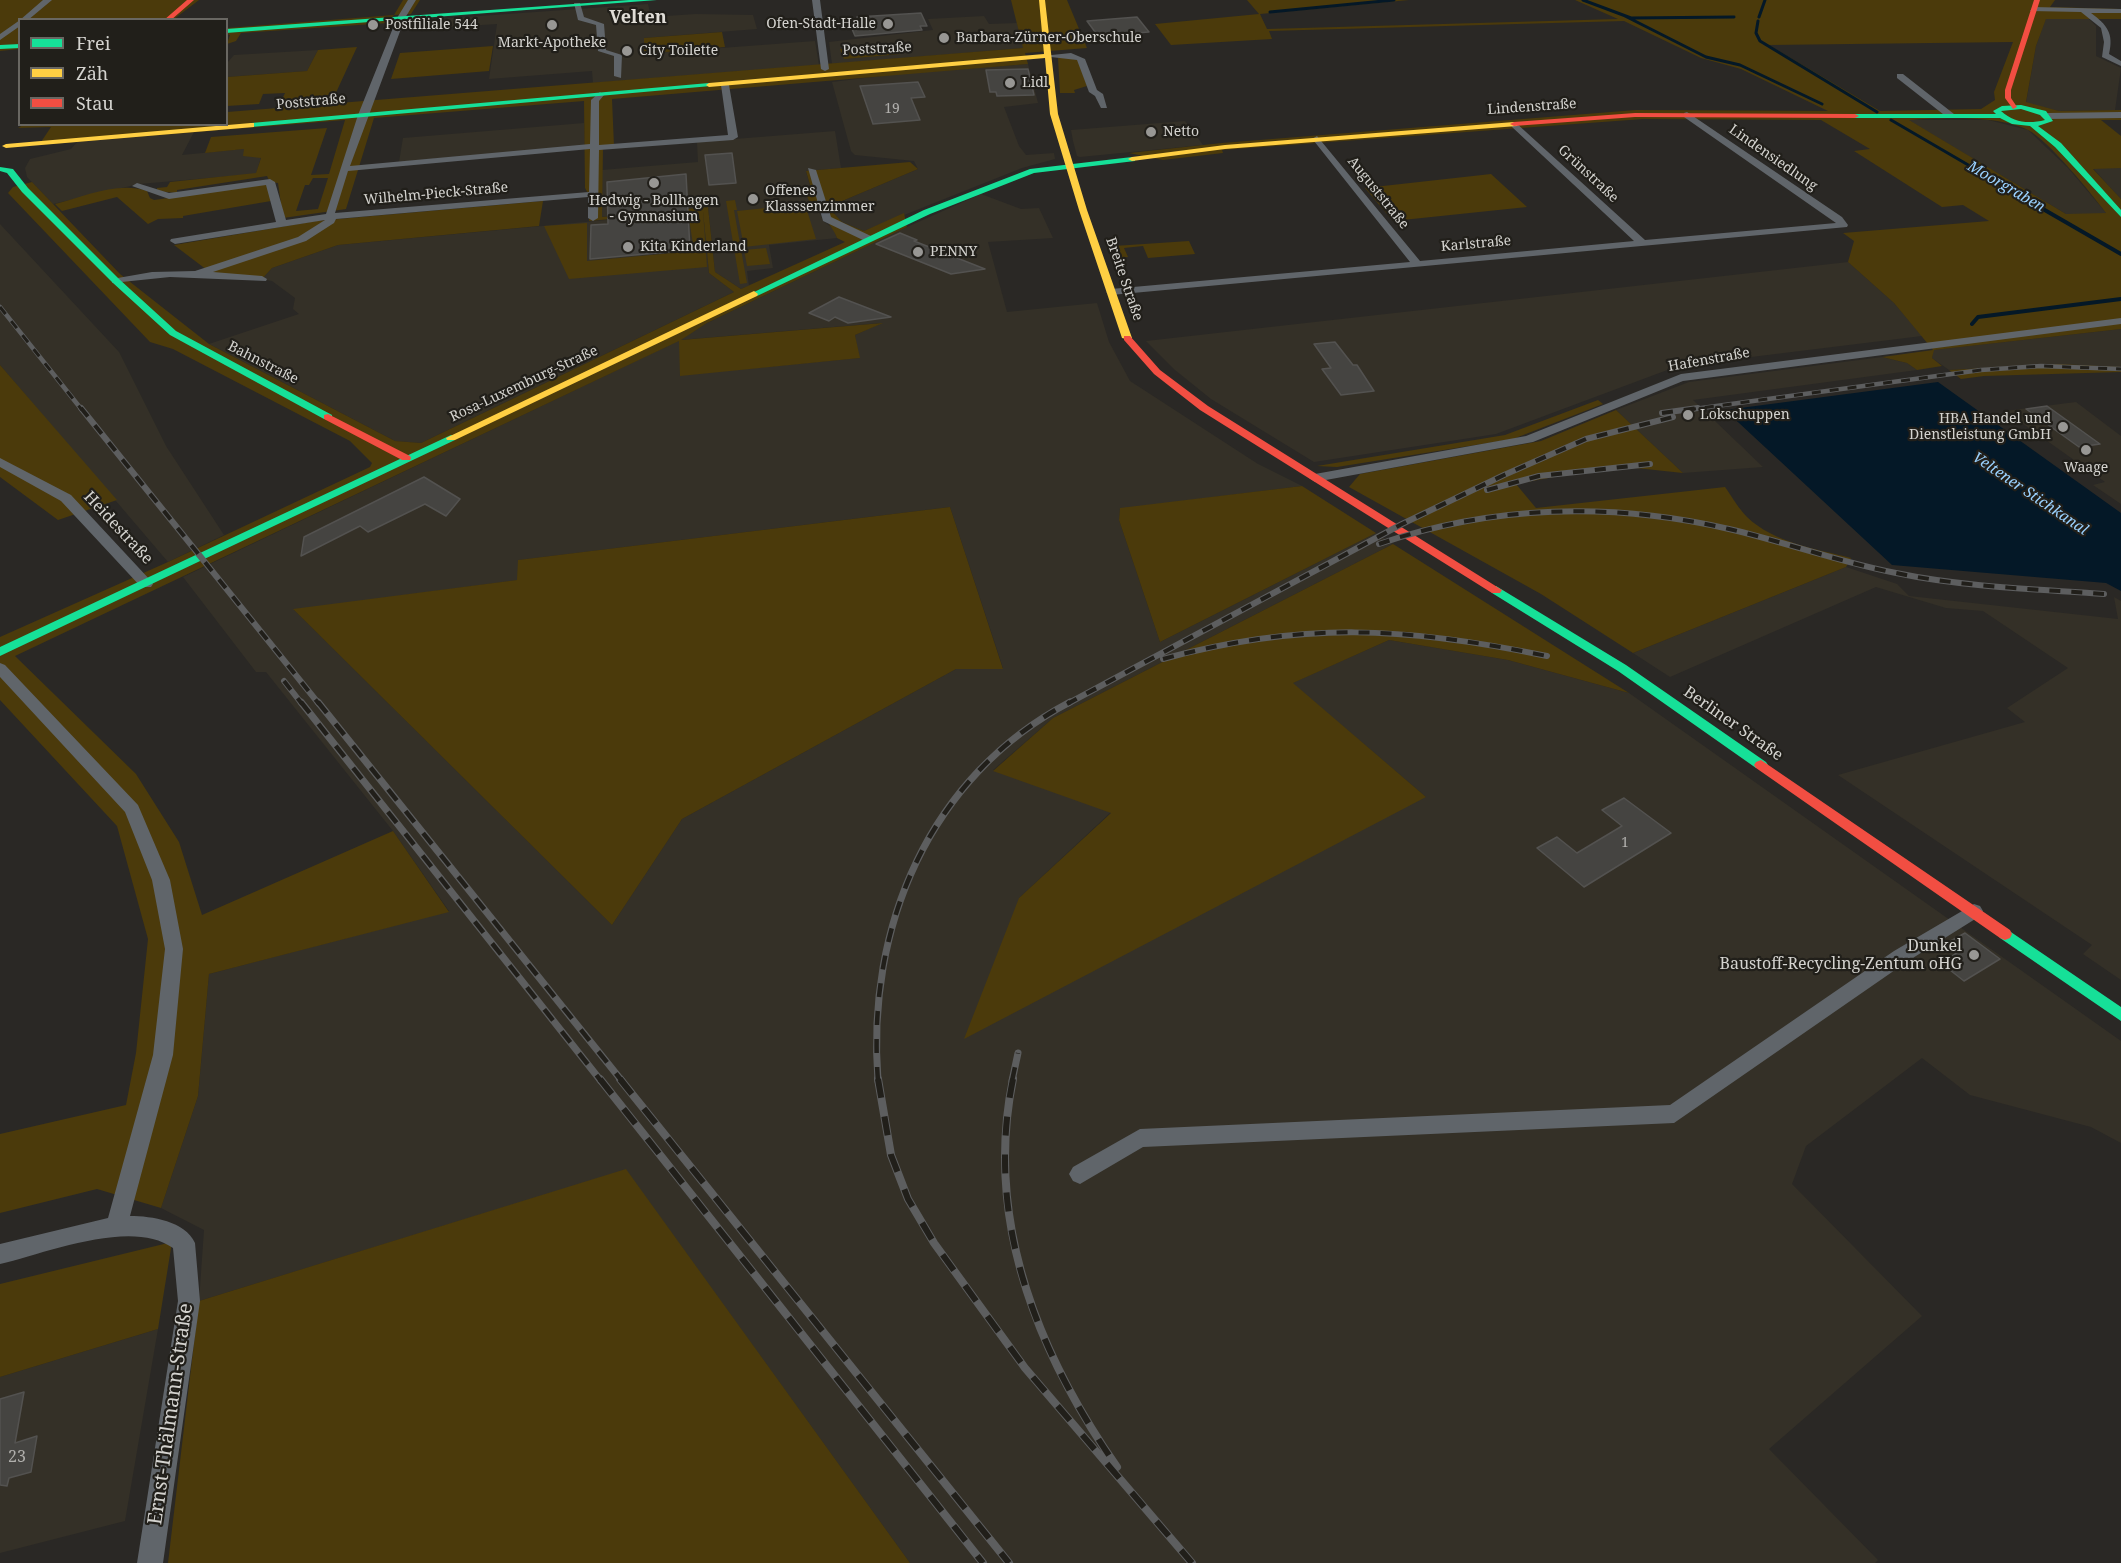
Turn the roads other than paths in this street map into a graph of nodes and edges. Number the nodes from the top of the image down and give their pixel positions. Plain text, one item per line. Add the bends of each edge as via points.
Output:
1 (48, 0) edge
2 (191, 0) edge
3 (412, 0) edge
4 (654, 0) edge
5 (816, 0) edge
6 (1042, 0) edge
7 (2035, 4) edge
8 (577, 5) junction
9 (2084, 11) junction
10 (2121, 11) edge
11 (26, 18) edge
12 (169, 18) edge
13 (401, 18) junction
14 (18, 24) edge
15 (228, 31) edge
16 (0, 38) edge
17 (18, 46) edge
18 (0, 47) edge
19 (1046, 56) junction
20 (2121, 64) edge
21 (618, 74) dead end
22 (826, 74) junction
23 (1900, 76) dead end
24 (725, 85) junction
25 (604, 92) junction
26 (1104, 106) dead end
27 (2013, 107) junction
28 (364, 110) junction
29 (1687, 115) junction
30 (2121, 115) edge
31 (1951, 116) junction
32 (2000, 116) junction
33 (2048, 116) junction
34 (228, 117) edge
35 (228, 121) edge
36 (1515, 124) junction
37 (2033, 125) junction
38 (114, 126) edge
39 (165, 126) edge
40 (28, 137) junction
41 (1317, 139) junction
42 (595, 147) junction
43 (3, 149) edge
44 (1069, 165) junction
45 (344, 169) junction
46 (5, 170) edge
47 (811, 170) dead end
48 (137, 186) dead end
49 (594, 194) junction
50 (2121, 215) edge
51 (332, 216) junction
52 (593, 218) dead end
53 (281, 222) junction
54 (1843, 225) joint
55 (869, 239) junction
56 (175, 241) dead end
57 (1643, 244) junction
58 (1417, 264) junction
59 (194, 274) junction
60 (262, 279) dead end
61 (116, 281) junction
62 (1111, 292) junction
63 (2121, 321) edge
64 (406, 458) junction
65 (0, 462) edge
66 (1315, 478) junction
67 (146, 584) junction
68 (3, 647) edge
69 (0, 668) edge
70 (1974, 911) junction
71 (2121, 1015) edge
72 (1080, 1174) dead end
73 (116, 1227) junction
74 (0, 1254) edge
75 (150, 1563) edge

1 - 11 street
2 - 12 main road
3 - 13 street
4 - 8 main road
5 - 22 street
6 - 19 main road, Breite Straße
7 - 9 street
7 - 27 main road via 2007,94
8 - 13 main road
8 - 21 street via 580,18 600,24 602,51 618,55
9 - 10 street
9 - 20 street via 2105,27 2105,55
13 - 15 main road
13 - 28 street
14 - 16 street
17 - 18 main road
19 - 22 main road, Poststraße
19 - 26 street via 1071,55 1081,59
19 - 44 main road, Breite Straße via 1051,100
22 - 24 main road, Poststraße
22 - 25 main road, Poststraße
23 - 31 street
24 - 25 main road, Poststraße
24 - 42 street via 733,137
25 - 28 main road, Poststraße
25 - 42 street via 595,100
27 - 32 main road via 1998,109
27 - 33 main road
28 - 34 main road, Poststraße
28 - 35 main road, Poststraße
28 - 45 street
29 - 31 main road, Lindenstraße
29 - 36 main road, Lindenstraße
29 - 54 street, Lindensiedlung
30 - 33 street
31 - 32 main road, Lindenstraße
32 - 37 main road, Lindenstraße
33 - 37 main road via 2049,121
36 - 41 main road, Lindenstraße
36 - 57 street, Grünstraße
37 - 50 main road via 2058,145
38 - 40 main road
39 - 40 main road, Poststraße
40 - 43 main road
40 - 46 main road, Bahnstraße
41 - 44 main road, Lindenstraße
41 - 58 street, Auguststraße
42 - 45 street
42 - 49 street
44 - 55 main road, Rosa-Luxemburg-Straße via 1034,171 989,186
44 - 62 main road, Breite Straße
45 - 51 street via 330,210
46 - 61 main road, Bahnstraße
47 - 55 street via 826,219
48 - 53 street via 169,196 270,182
49 - 51 street, Wilhelm-Pieck-Straße
49 - 52 street
51 - 53 street, Wilhelm-Pieck-Straße
51 - 59 street via 302,239
53 - 56 street, Wilhelm-Pieck-Straße
54 - 57 street, Karlstraße
55 - 64 main road, Rosa-Luxemburg-Straße
57 - 58 street, Karlstraße
58 - 62 street, Karlstraße
59 - 60 street
59 - 61 street via 136,276
61 - 64 main road, Bahnstraße via 173,333 195,347
62 - 66 main road, Breite Straße via 1126,338 1162,380
63 - 66 street, Hafenstraße via 1681,378 1529,439
64 - 67 main road, Rosa-Luxemburg-Straße
65 - 67 street, Heidestraße via 66,498
66 - 70 main road, Berliner Straße via 1622,668
67 - 68 main road, Rosa-Luxemburg-Straße
69 - 73 street via 132,809 161,880 174,949 163,1054
70 - 71 main road, Berliner Straße
70 - 72 street via 1901,956 1674,1114 1140,1138
73 - 74 street
73 - 75 street, Ernst-Thälmann-Straße via 158,1228 184,1243 189,1301

